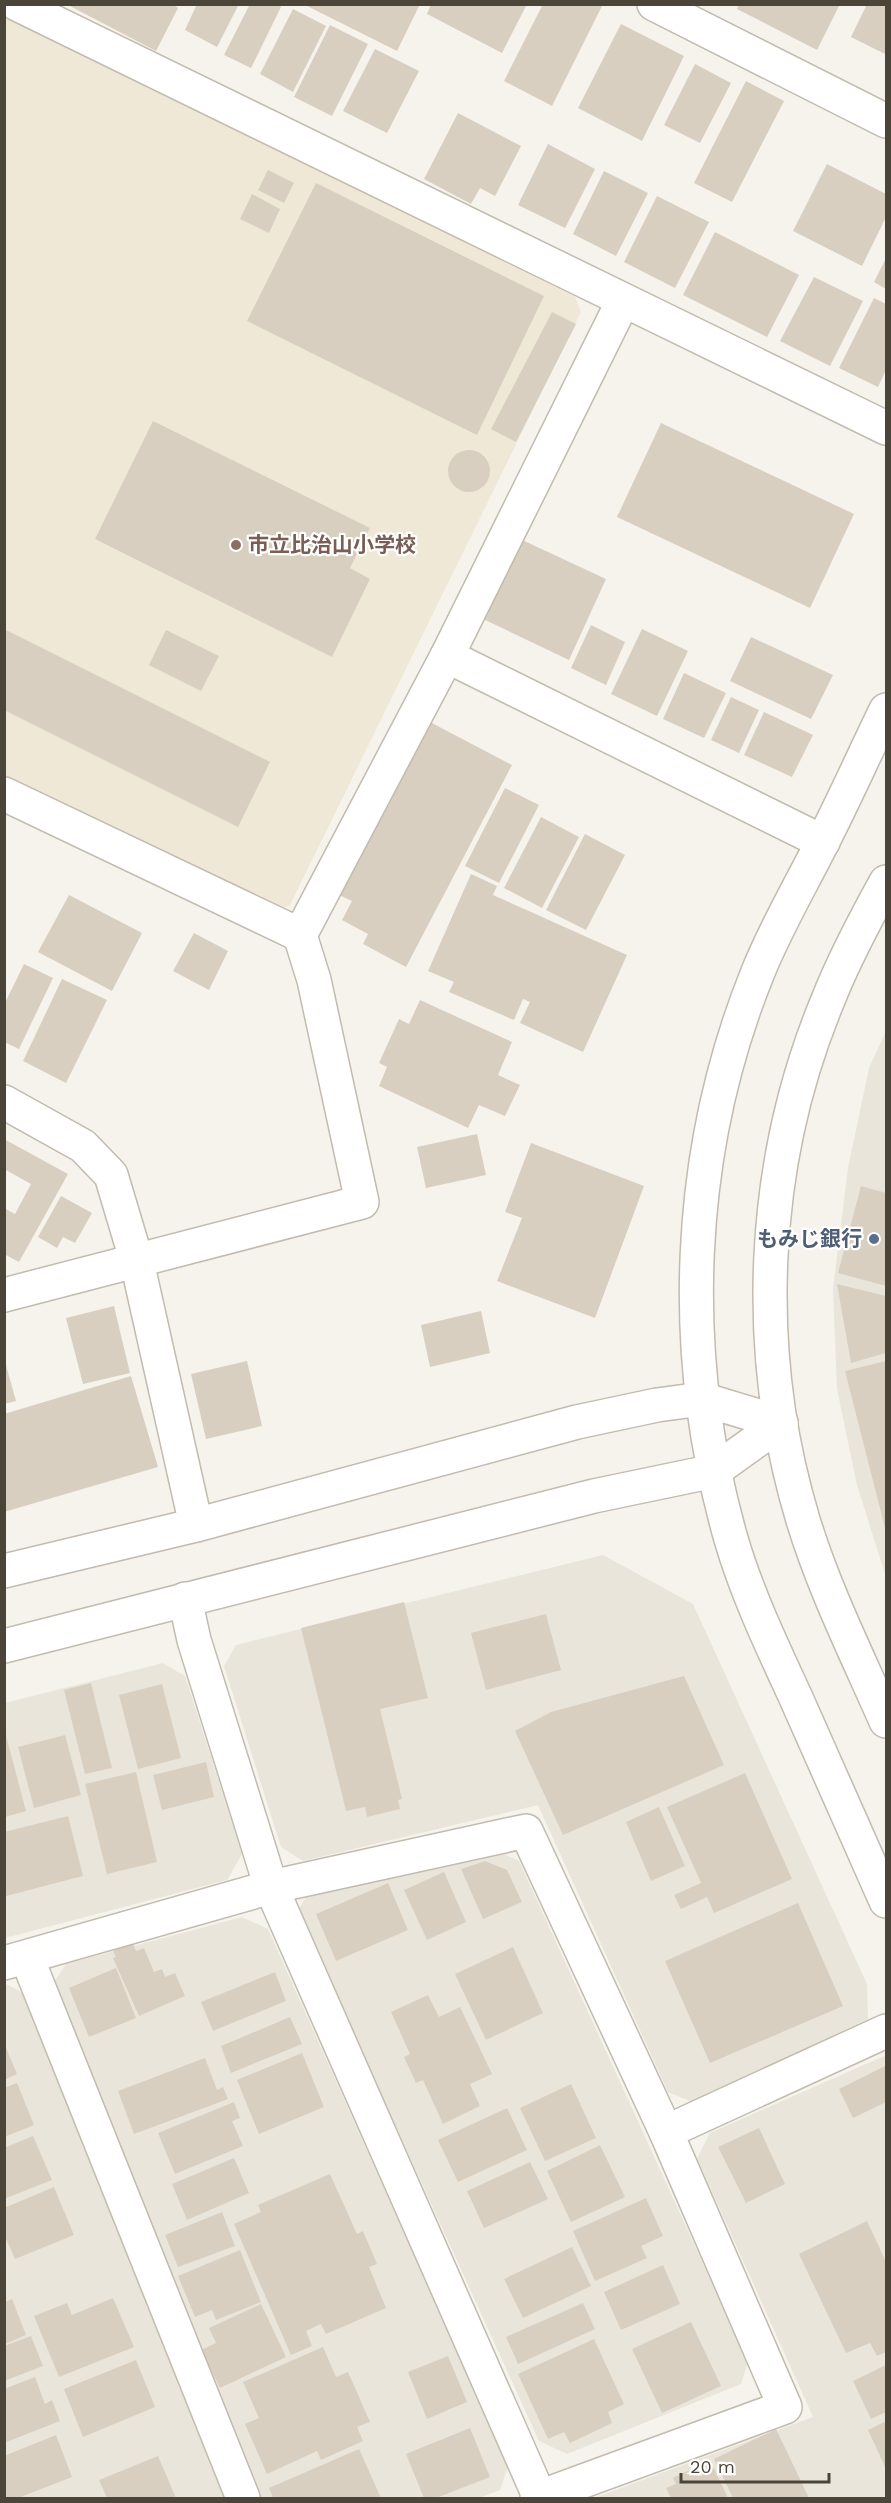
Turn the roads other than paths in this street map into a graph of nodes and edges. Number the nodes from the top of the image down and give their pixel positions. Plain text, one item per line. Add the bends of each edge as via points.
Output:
1 (17, 4) edge
2 (654, 4) edge
3 (886, 121) edge
4 (623, 301) junction
5 (886, 429) edge
6 (447, 656) junction
7 (886, 710) edge
8 (4, 794) edge
9 (823, 842) junction
10 (886, 882) edge
11 (300, 935) junction
12 (4, 1102) edge
13 (137, 1262) junction
14 (4, 1295) edge
15 (702, 1399) junction
16 (781, 1423) junction
17 (714, 1471) junction
18 (196, 1525) junction
19 (4, 1571) edge
20 (185, 1599) junction
21 (4, 1646) edge
22 (886, 1721) edge
23 (271, 1887) junction
24 (886, 1901) edge
25 (16, 1960) edge
26 (886, 2031) edge
27 (666, 2132) junction
28 (539, 2498) edge
29 (243, 2499) edge

1 - 4 street
2 - 3 street
4 - 5 street
4 - 6 street
6 - 9 street
6 - 11 street
7 - 9 street
8 - 11 street
9 - 15 street via 758,972 734,1040 716,1110 702,1182 696,1254
10 - 16 street via 827,1000 788,1126 776,1192 771,1258 770,1325
11 - 13 street via 314,980 362,1202
12 - 13 street via 83,1146 111,1175
13 - 14 street
13 - 18 street
15 - 16 street
15 - 17 street
15 - 18 street via 577,1422
16 - 17 street
16 - 22 street via 803,1520 825,1583
17 - 20 street via 594,1496
17 - 24 street via 732,1542 756,1610
18 - 19 street
20 - 21 street
20 - 23 street via 194,1640
23 - 25 street
23 - 27 street via 525,1830
23 - 28 street
25 - 29 street
26 - 27 street
27 - 28 street via 785,2407

